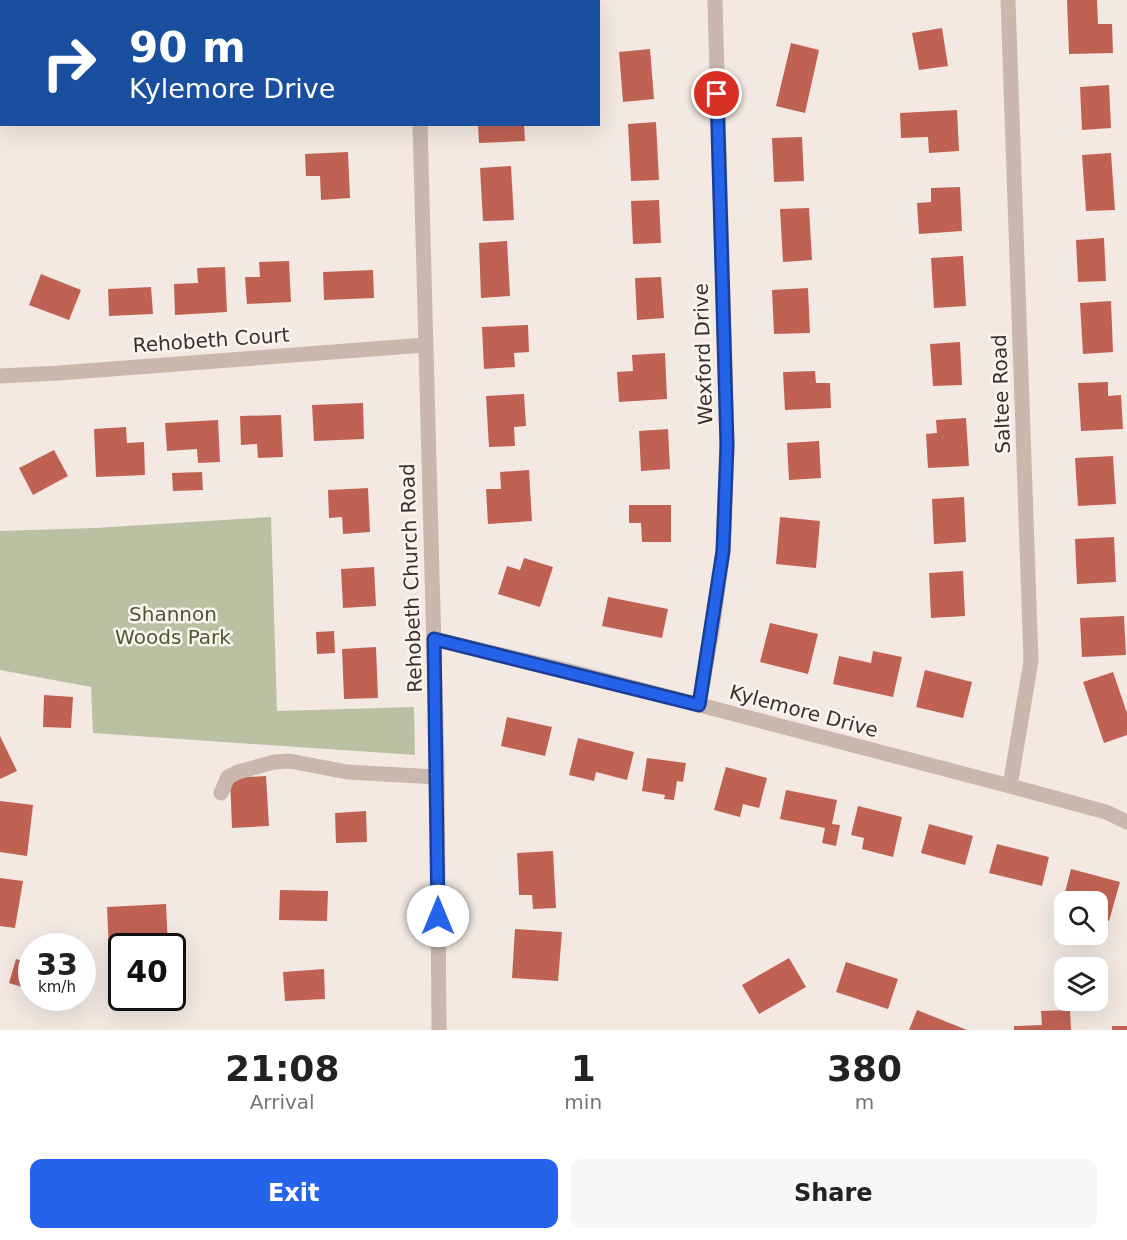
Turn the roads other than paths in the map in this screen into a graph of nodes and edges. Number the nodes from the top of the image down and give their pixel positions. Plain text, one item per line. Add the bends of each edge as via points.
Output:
1 (715, 0) edge
2 (1008, 0) edge
3 (420, 126) edge
4 (425, 345) junction
5 (0, 376) edge
6 (434, 639) junction
7 (699, 705) junction
8 (437, 777) junction
9 (1010, 786) junction
10 (221, 793) dead end
11 (1127, 822) edge
12 (440, 1030) edge

1 - 7 street, Wexford Drive via 727,445 723,551
2 - 9 street, Saltee Road via 1031,661
3 - 4 street, Rehobeth Church Road
4 - 5 street, Rehobeth Court
4 - 6 street, Rehobeth Church Road
6 - 7 street, Kylemore Drive
6 - 8 street, Rehobeth Church Road
7 - 9 street, Kylemore Drive
8 - 10 street via 347,772 289,761 274,762 228,777
8 - 12 street, Rehobeth Church Road
9 - 11 street, Kylemore Drive via 1106,812

